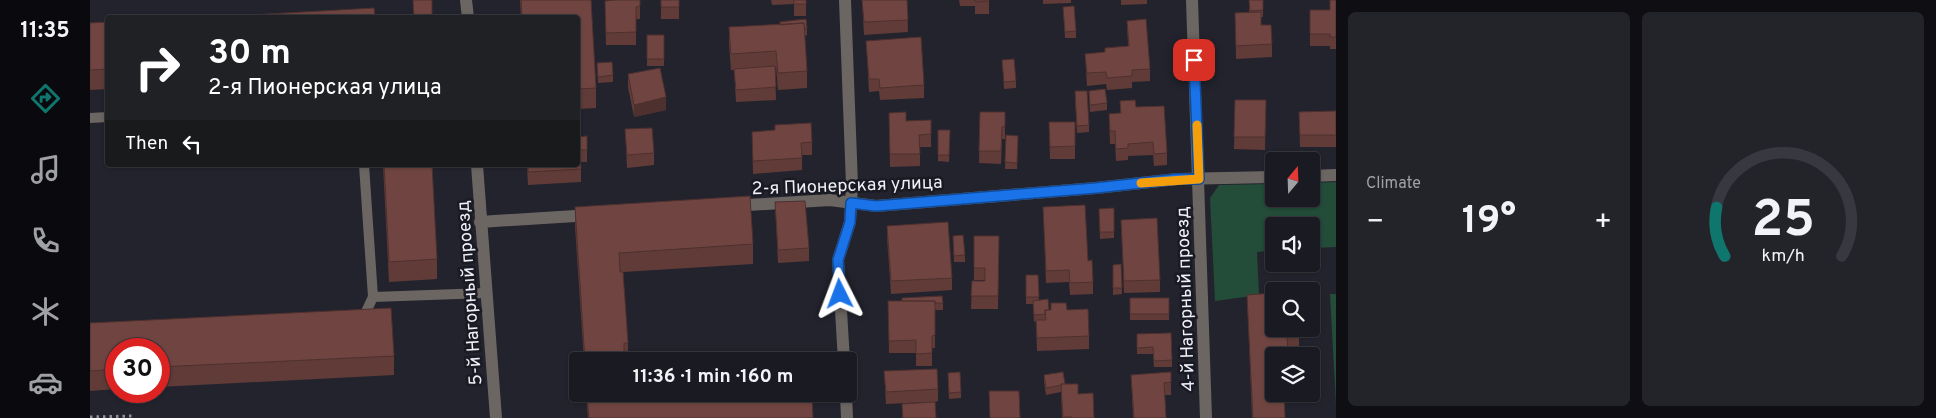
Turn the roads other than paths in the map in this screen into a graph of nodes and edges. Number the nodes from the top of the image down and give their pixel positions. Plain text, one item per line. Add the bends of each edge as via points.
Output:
1 (466, 0) edge
2 (845, 0) edge
3 (1192, 0) edge
4 (468, 15) edge
5 (105, 117) edge
6 (90, 118) edge
7 (364, 167) edge
8 (477, 167) edge
9 (1336, 175) edge
10 (1320, 176) edge
11 (1265, 177) edge
12 (1199, 179) junction
13 (851, 203) junction
14 (720, 207) edge
15 (601, 214) edge
16 (480, 222) junction
17 (486, 293) junction
18 (373, 297) junction
19 (344, 317) edge
20 (843, 352) edge
21 (846, 402) edge
22 (496, 418) edge
23 (847, 418) edge
24 (1206, 418) edge

1 - 4 street
2 - 13 street
3 - 12 street, 4-й Нагорный проезд
5 - 6 lane
7 - 18 lane
8 - 16 street, 5-й Нагорный проезд
9 - 10 street
11 - 12 street, 2-я Пионерская улица
12 - 13 street, 2-я Пионерская улица via 876,206
12 - 24 street, 4-й Нагорный проезд
13 - 14 street, 2-я Пионерская улица via 830,200
13 - 20 street via 850,222 838,260
15 - 16 street
16 - 17 street, 5-й Нагорный проезд
17 - 18 lane
17 - 22 street, 5-й Нагорный проезд
18 - 19 lane via 364,316
21 - 23 street

